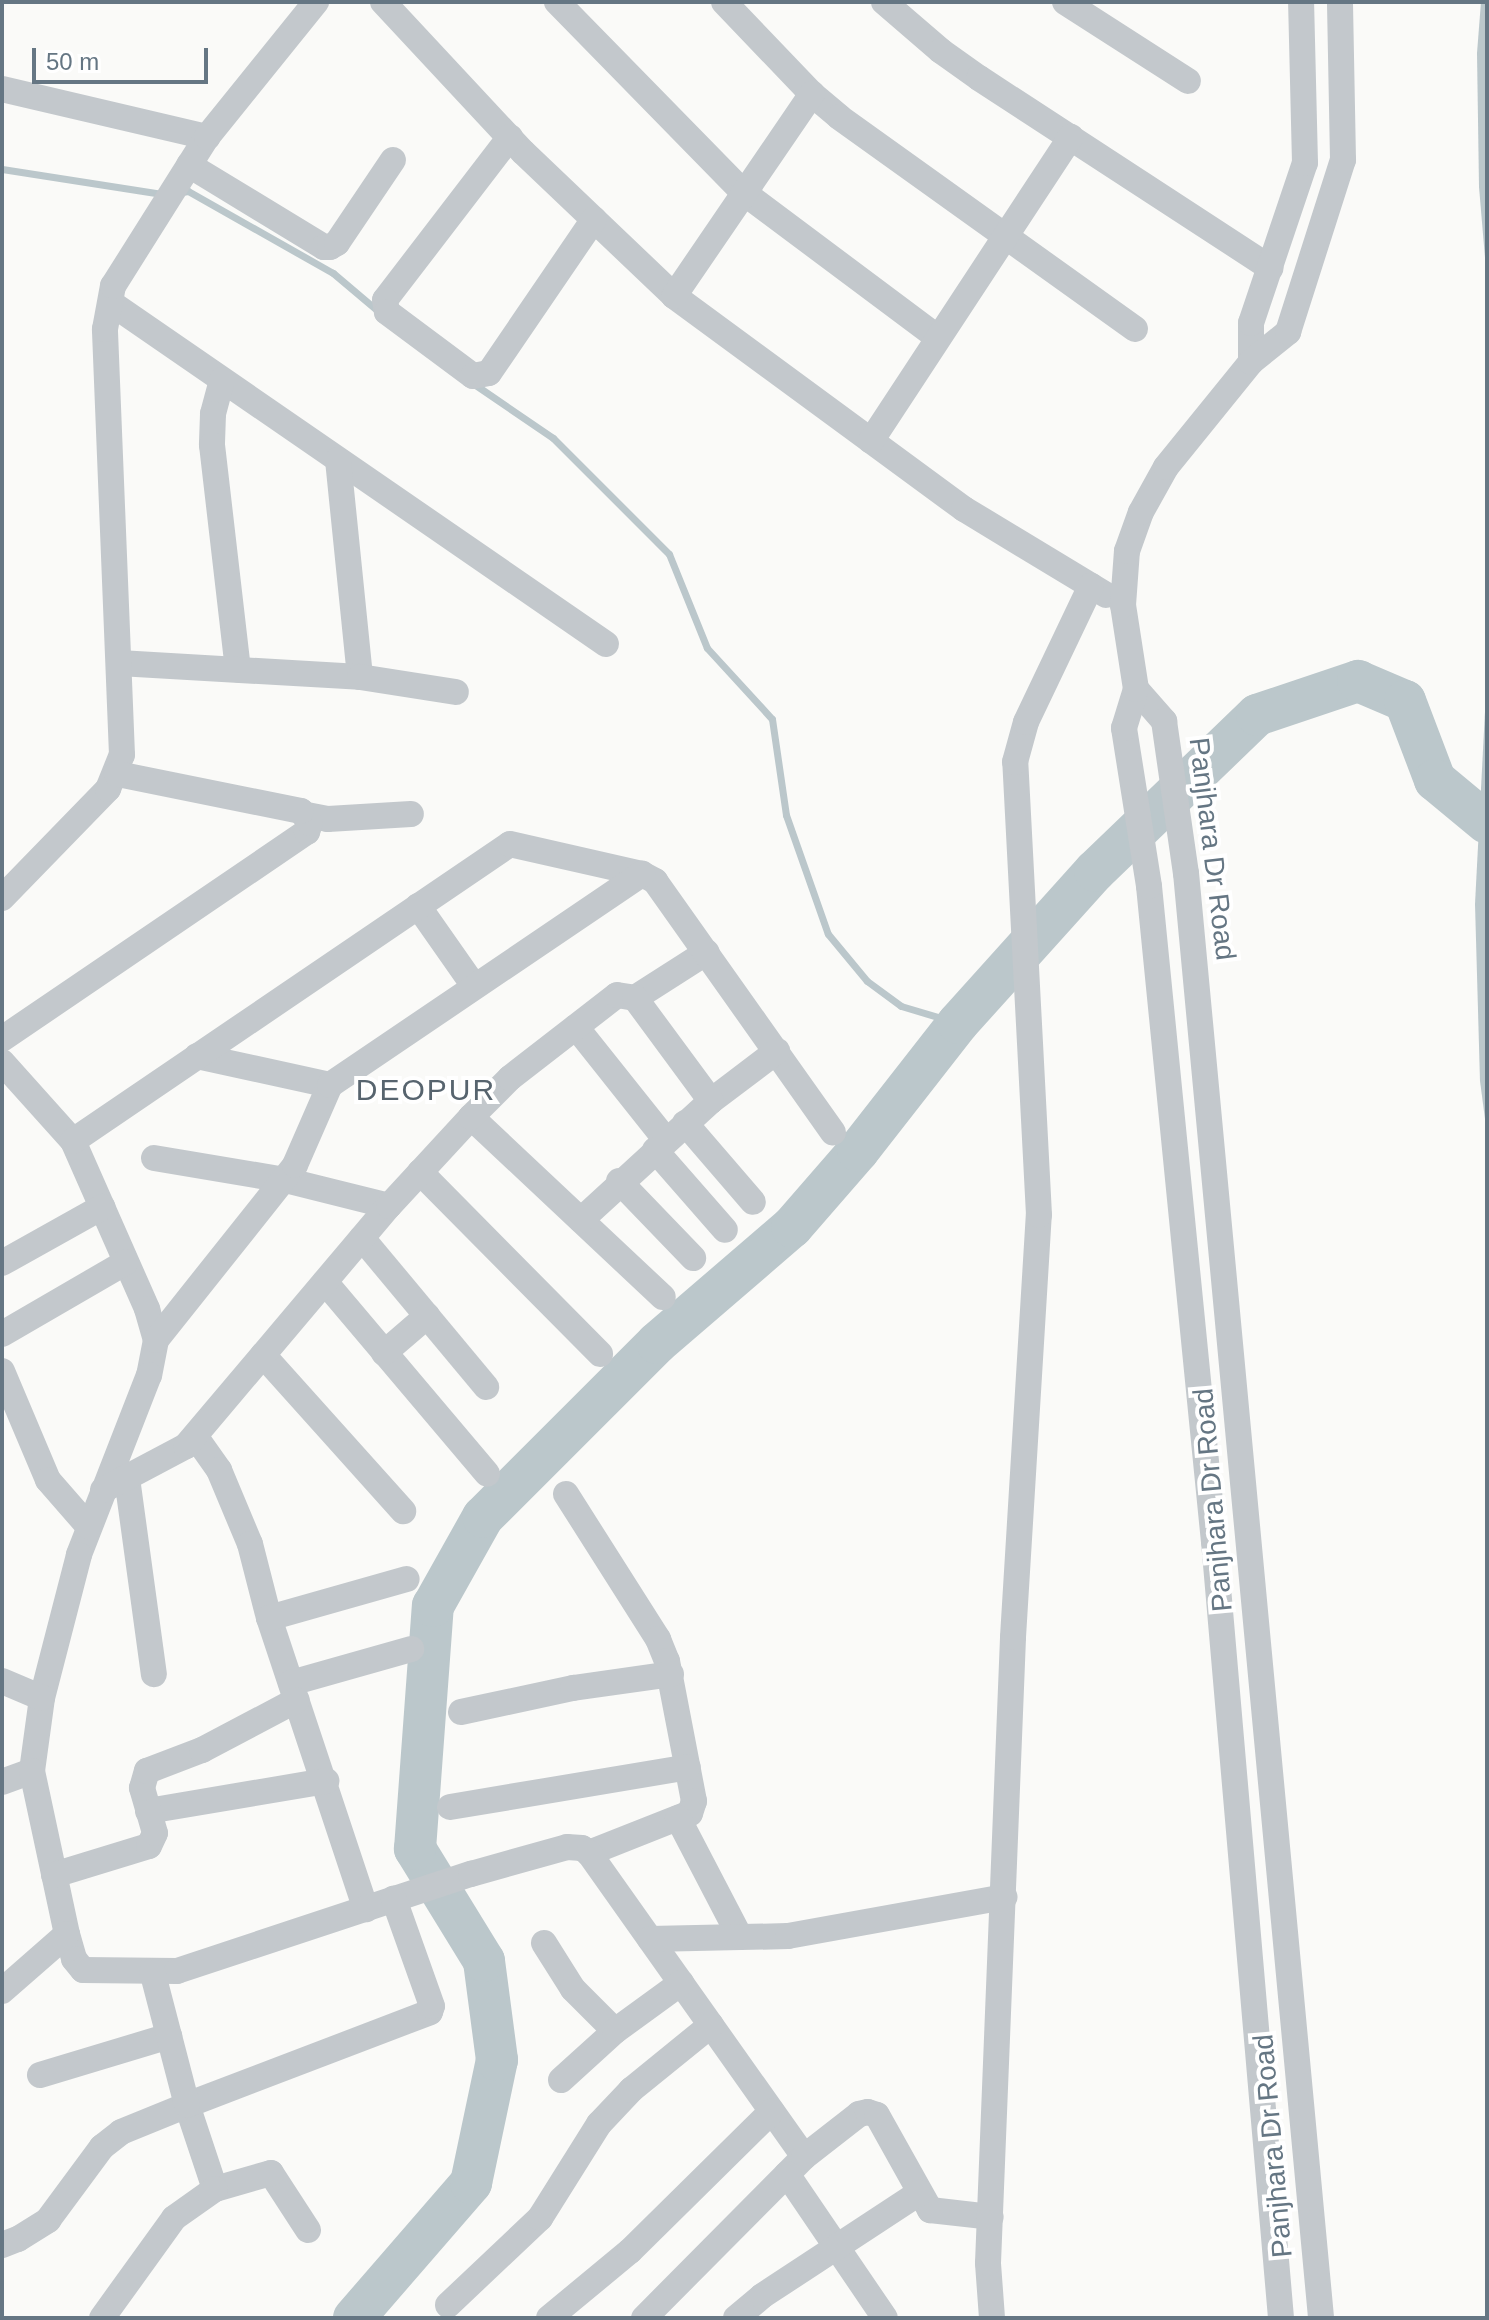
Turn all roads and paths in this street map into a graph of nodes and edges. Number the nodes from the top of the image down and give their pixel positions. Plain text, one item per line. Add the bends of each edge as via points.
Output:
1 (316, 2) edge
2 (383, 2) edge
3 (557, 2) edge
4 (724, 2) edge
5 (884, 2) edge
6 (1065, 2) edge
7 (1301, 2) edge
8 (1340, 2) edge
9 (1188, 81) dead end
10 (2, 89) edge
11 (812, 94) junction
12 (207, 137) junction
13 (510, 137) junction
14 (1071, 137) junction
15 (393, 160) dead end
16 (176, 186) junction
17 (743, 192) junction
18 (594, 219) junction
19 (1004, 236) junction
20 (1270, 268) junction
21 (674, 296) junction
22 (111, 303) junction
23 (1135, 329) dead end
24 (937, 337) junction
25 (1251, 362) junction
26 (222, 380) junction
27 (871, 441) junction
28 (338, 460) junction
29 (1091, 586) junction
30 (1123, 605) junction
31 (606, 644) dead end
32 (119, 663) junction
33 (238, 670) junction
34 (360, 677) junction
35 (1136, 689) junction
36 (456, 692) dead end
37 (117, 774) junction
38 (411, 814) dead end
39 (307, 815) junction
40 (642, 874) junction
41 (2, 898) edge
42 (418, 906) junction
43 (707, 952) junction
44 (474, 986) junction
45 (635, 998) junction
46 (576, 1027) junction
47 (2, 1039) edge
48 (777, 1051) junction
49 (197, 1056) junction
50 (2, 1062) edge
51 (330, 1085) junction
52 (711, 1101) junction
53 (471, 1117) junction
54 (833, 1132) dead end
55 (669, 1138) junction
56 (73, 1141) junction
57 (154, 1158) dead end
58 (420, 1172) junction
59 (285, 1180) junction
60 (619, 1181) junction
61 (753, 1202) dead end
62 (389, 1206) junction
63 (102, 1207) junction
64 (581, 1220) junction
65 (725, 1230) dead end
66 (362, 1238) junction
67 (693, 1258) dead end
68 (126, 1262) junction
69 (2, 1263) edge
70 (325, 1282) junction
71 (663, 1297) dead end
72 (427, 1316) junction
73 (2, 1334) edge
74 (156, 1340) junction
75 (384, 1353) junction
76 (600, 1354) dead end
77 (263, 1355) junction
78 (2, 1371) edge
79 (486, 1387) dead end
80 (195, 1436) junction
81 (487, 1474) dead end
82 (127, 1478) junction
83 (103, 1490) junction
84 (566, 1494) dead end
85 (403, 1511) dead end
86 (89, 1527) junction
87 (407, 1579) dead end
88 (269, 1618) junction
89 (411, 1649) dead end
90 (154, 1674) dead end
91 (671, 1674) junction
92 (18, 1692) edge
93 (294, 1692) junction
94 (461, 1712) dead end
95 (688, 1767) junction
96 (32, 1771) junction
97 (326, 1781) junction
98 (2, 1782) edge
99 (450, 1807) dead end
100 (148, 1811) junction
101 (678, 1818) junction
102 (589, 1853) junction
103 (54, 1875) junction
104 (406, 1896) junction
105 (1005, 1897) junction
106 (366, 1909) junction
107 (67, 1934) junction
108 (740, 1937) junction
109 (650, 1939) junction
110 (544, 1943) dead end
111 (152, 1971) junction
112 (681, 1983) junction
113 (2, 1991) edge
114 (711, 2025) junction
115 (615, 2031) junction
116 (169, 2036) junction
117 (40, 2075) dead end
118 (561, 2080) dead end
119 (187, 2105) junction
120 (772, 2111) junction
121 (796, 2166) junction
122 (215, 2189) junction
123 (919, 2193) junction
124 (991, 2217) junction
125 (308, 2230) dead end
126 (2, 2245) edge
127 (836, 2246) junction
128 (448, 2305) dead end
129 (102, 2318) edge
130 (549, 2318) edge
131 (644, 2318) edge
132 (736, 2318) edge
133 (885, 2318) edge
134 (992, 2318) edge
135 (1281, 2318) edge
136 (1321, 2318) edge

1 - 12 street
2 - 13 street
3 - 17 street
4 - 11 street
5 - 14 street via 941,51
6 - 9 street
7 - 20 street via 1305,163
8 - 25 street, Panjhara Dr Road via 1343,160 1288,332
10 - 12 street
11 - 17 street
11 - 19 street
12 - 16 street
13 - 18 street
13 - 18 street via 385,300 387,312 473,376 489,373
14 - 19 street
14 - 20 street
15 - 16 street via 330,247
16 - 22 street via 113,286
17 - 21 street
17 - 24 street
18 - 21 street
19 - 23 street
19 - 24 street
20 - 25 street via 1251,323
21 - 27 street
22 - 26 street
22 - 32 street via 105,329
24 - 27 street
25 - 30 street, Panjhara Dr Road via 1166,467 1141,512 1127,551
26 - 28 street
26 - 33 street via 212,445
27 - 29 street via 964,509
28 - 31 street
28 - 34 street
29 - 30 street
29 - 105 street via 1026,722 1015,762 1039,1215 1013,1637
30 - 35 street, Panjhara Dr Road
32 - 33 street
32 - 37 street via 122,755
33 - 34 street
34 - 36 street
35 - 135 street, Panjhara Dr Road via 1124,728 1149,886 1214,1542
35 - 136 street, Panjhara Dr Road via 1164,721 1186,873
37 - 39 street
37 - 41 street
38 - 39 street via 328,819
39 - 47 street via 307,832
40 - 42 street via 510,844
40 - 43 street via 664,890
40 - 44 street
42 - 44 street
42 - 49 street
43 - 45 street
43 - 48 street
44 - 51 street
45 - 46 street via 617,995
45 - 52 street
46 - 53 street via 510,1078
46 - 55 street
48 - 52 street
48 - 54 street
49 - 51 street
49 - 56 street
50 - 56 street
51 - 59 street
52 - 55 street
53 - 58 street
53 - 64 street
55 - 60 street
55 - 61 street
55 - 65 street
56 - 63 street
57 - 59 street
58 - 62 street
58 - 76 street
59 - 62 street
59 - 74 street
60 - 64 street
60 - 67 street
62 - 66 street
63 - 68 street
63 - 69 street
64 - 71 street
66 - 70 street
66 - 72 street
68 - 73 street
68 - 74 street
70 - 75 street
70 - 77 street
72 - 75 street
72 - 79 street
74 - 83 street via 149,1375
75 - 81 street
77 - 80 street
77 - 85 street
78 - 86 street via 48,1480
80 - 82 street
80 - 88 street via 235,1504
82 - 83 street
82 - 90 street
83 - 86 street
84 - 91 street via 658,1639
86 - 92 street
87 - 88 street
88 - 93 street
89 - 93 street
91 - 94 street
91 - 95 street
92 - 96 street
93 - 97 street
93 - 100 street via 202,1750 147,1771 142,1788
95 - 99 street
95 - 101 street via 693,1808
96 - 98 street
96 - 103 street
97 - 100 street
97 - 106 street
100 - 103 street via 155,1833 149,1846
101 - 102 street
101 - 108 street
102 - 104 street via 567,1847
102 - 109 street
103 - 107 street
104 - 106 street
104 - 119 street via 430,2012
105 - 108 street via 788,1936
105 - 124 street
106 - 111 street via 177,1971
107 - 111 street via 83,1970
107 - 113 street
108 - 109 street
109 - 112 street
110 - 115 street via 573,1989
111 - 116 street
112 - 114 street
112 - 115 street
114 - 120 street
114 - 128 street via 631,2090 599,2124 540,2218
115 - 118 street
116 - 117 street
116 - 119 street
119 - 122 street
119 - 126 street via 143,2120 111,2139 48,2220
120 - 121 street
120 - 130 street via 630,2251
121 - 123 street via 868,2112 877,2115
121 - 127 street
121 - 131 street
122 - 125 street via 271,2173
122 - 129 street via 174,2218
123 - 124 street via 939,2214
123 - 127 street
124 - 134 street
127 - 132 street
127 - 133 street

